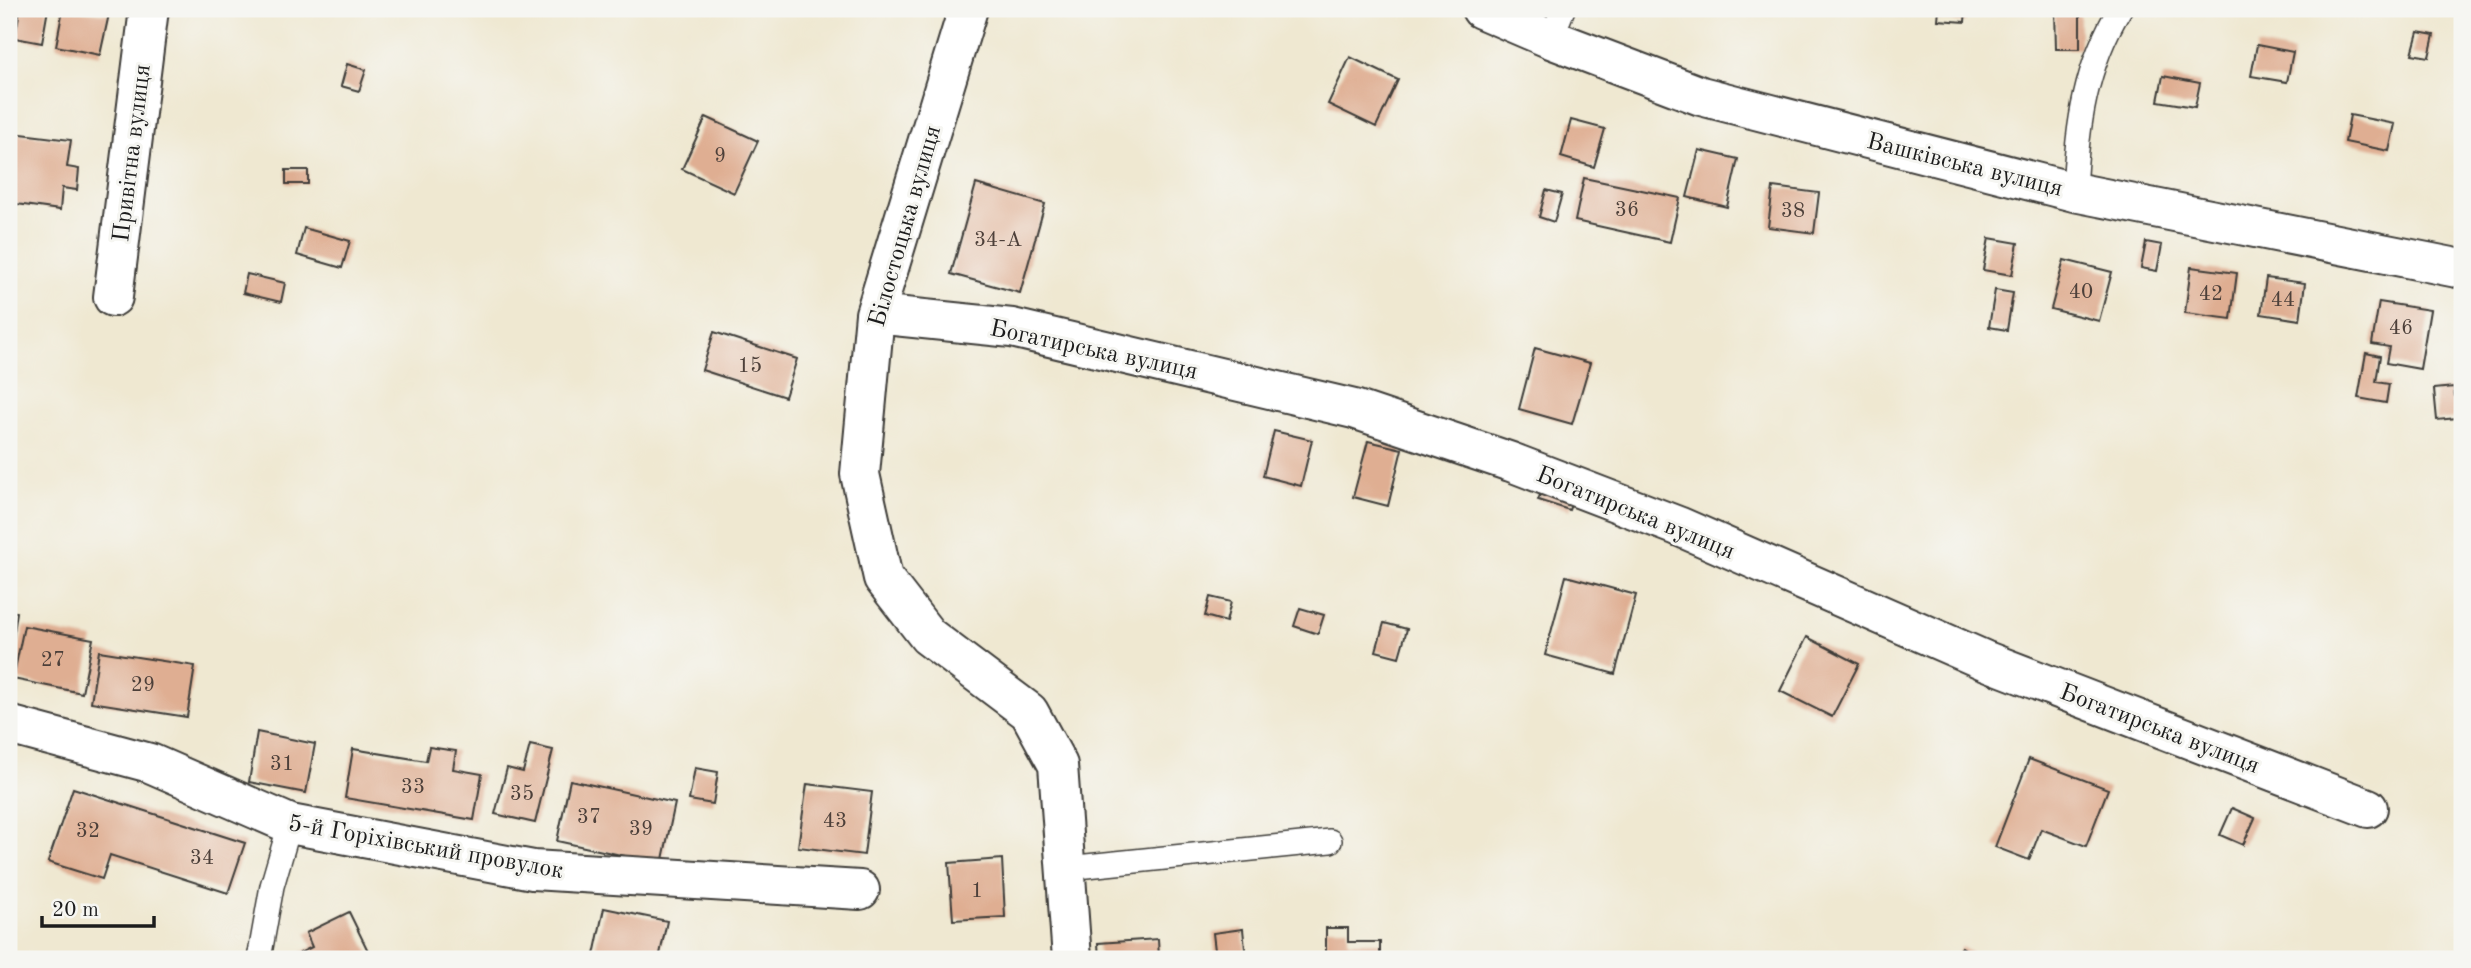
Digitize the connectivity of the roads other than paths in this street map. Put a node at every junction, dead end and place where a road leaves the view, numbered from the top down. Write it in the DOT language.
graph roads {
  1 [pos="149,9"];
  2 [pos="968,9"];
  3 [pos="1481,9"];
  4 [pos="2120,9"];
  5 [pos="1557,24"];
  6 [pos="2074,192"];
  7 [pos="2462,269"];
  8 [pos="113,296"];
  9 [pos="875,314"];
  10 [pos="9,725"];
  11 [pos="2368,808"];
  12 [pos="290,824"];
  13 [pos="1330,841"];
  14 [pos="1066,868"];
  15 [pos="860,890"];
  16 [pos="259,959"];
  17 [pos="1072,959"];
  1 -- 8 [label="street, Привітна вулиця"];
  2 -- 9 [label="street, Білостоцька вулиця"];
  3 -- 5 [label="street, Вашківська вулиця"];
  4 -- 6 [label="lane"];
  5 -- 6 [label="street, Вашківська вулиця"];
  6 -- 7 [label="street, Вашківська вулиця"];
  9 -- 11 [label="street, Богатирська вулиця"];
  9 -- 14 [label="street, Білостоцька вулиця"];
  10 -- 12 [label="street, 5-й Горіхівський провулок"];
  12 -- 15 [label="street, 5-й Горіхівський провулок"];
  12 -- 16 [label="lane"];
  13 -- 14 [label="lane"];
  14 -- 17 [label="street, Білостоцька вулиця"];
}
